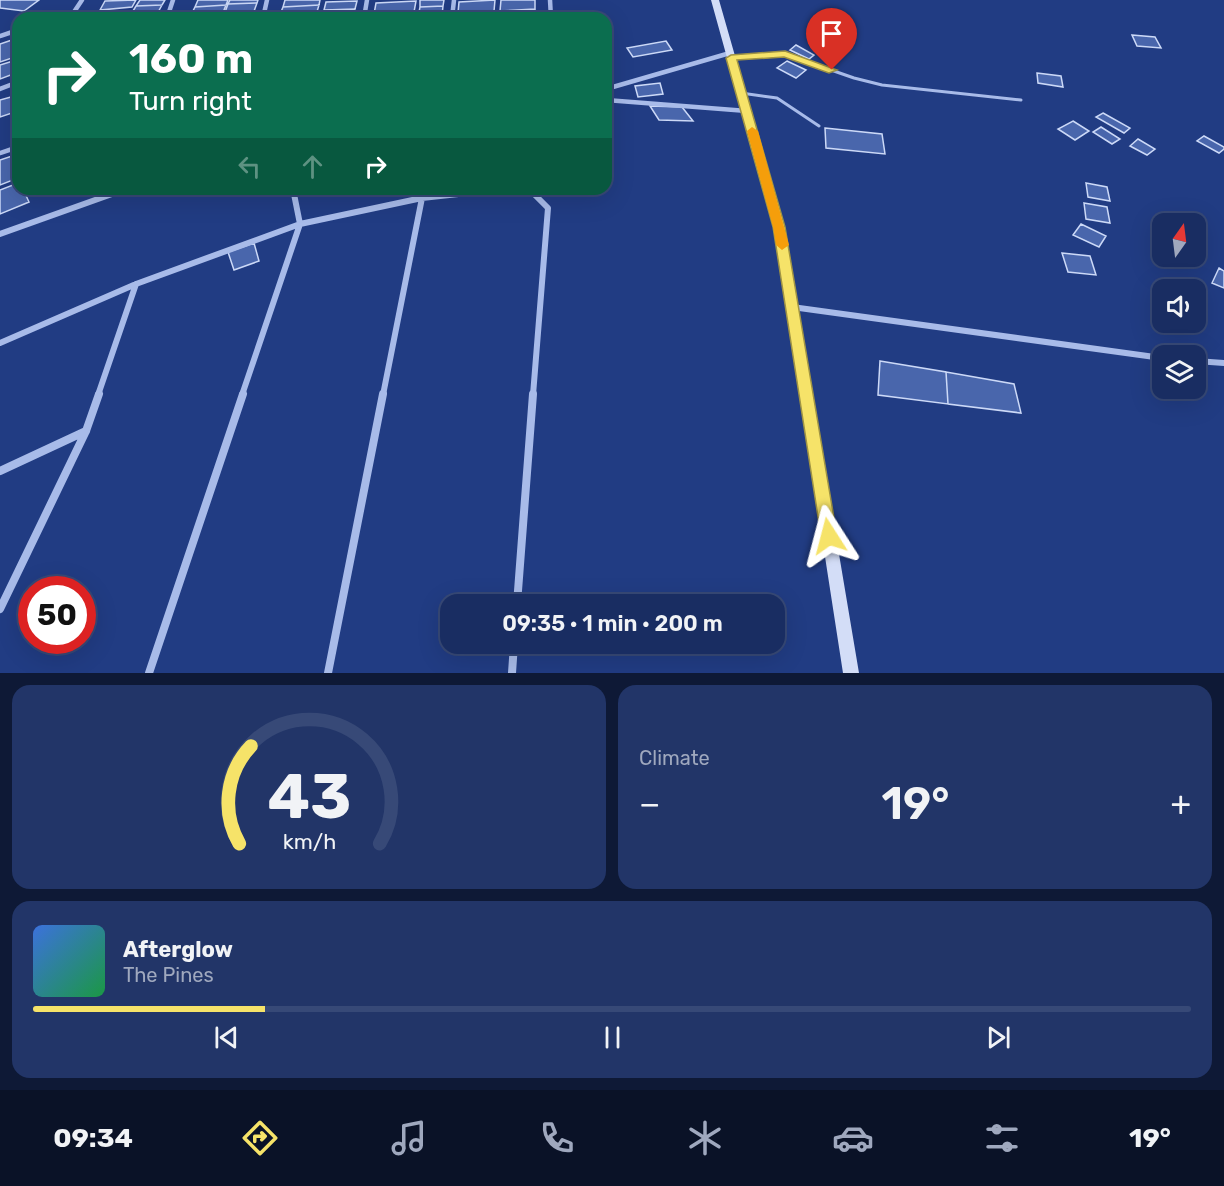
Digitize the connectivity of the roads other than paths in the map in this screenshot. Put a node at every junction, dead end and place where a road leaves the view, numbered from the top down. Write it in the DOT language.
graph roads {
  1 [pos="715,0"];
  2 [pos="731,55"];
  3 [pos="612,87"];
  4 [pos="741,93"];
  5 [pos="612,100"];
  6 [pos="1021,100"];
  7 [pos="747,111"];
  8 [pos="819,126"];
  9 [pos="109,195"];
  10 [pos="294,195"];
  11 [pos="449,195"];
  12 [pos="535,195"];
  13 [pos="422,198"];
  14 [pos="300,224"];
  15 [pos="0,234"];
  16 [pos="136,284"];
  17 [pos="792,307"];
  18 [pos="0,343"];
  19 [pos="1152,357"];
  20 [pos="1206,362"];
  21 [pos="1224,363"];
  22 [pos="86,431"];
  23 [pos="0,471"];
  24 [pos="518,594"];
  25 [pos="0,609"];
  26 [pos="513,654"];
  27 [pos="149,673"];
  28 [pos="328,673"];
  29 [pos="512,673"];
  30 [pos="851,673"];
  1 -- 2 [label="main road"];
  2 -- 3 [label="street"];
  2 -- 4 [label="main road"];
  2 -- 6 [label="lane"];
  4 -- 7 [label="main road"];
  4 -- 8 [label="lane"];
  5 -- 7 [label="street"];
  7 -- 17 [label="main road"];
  9 -- 15 [label="street"];
  10 -- 14 [label="street"];
  11 -- 13 [label="street"];
  12 -- 24 [label="street"];
  13 -- 14 [label="street"];
  13 -- 28 [label="street"];
  14 -- 16 [label="street"];
  14 -- 27 [label="street"];
  16 -- 18 [label="street"];
  16 -- 22 [label="street"];
  17 -- 19 [label="street"];
  17 -- 30 [label="main road"];
  20 -- 21 [label="street"];
  22 -- 23 [label="street"];
  22 -- 25 [label="street"];
  26 -- 29 [label="street"];
}
